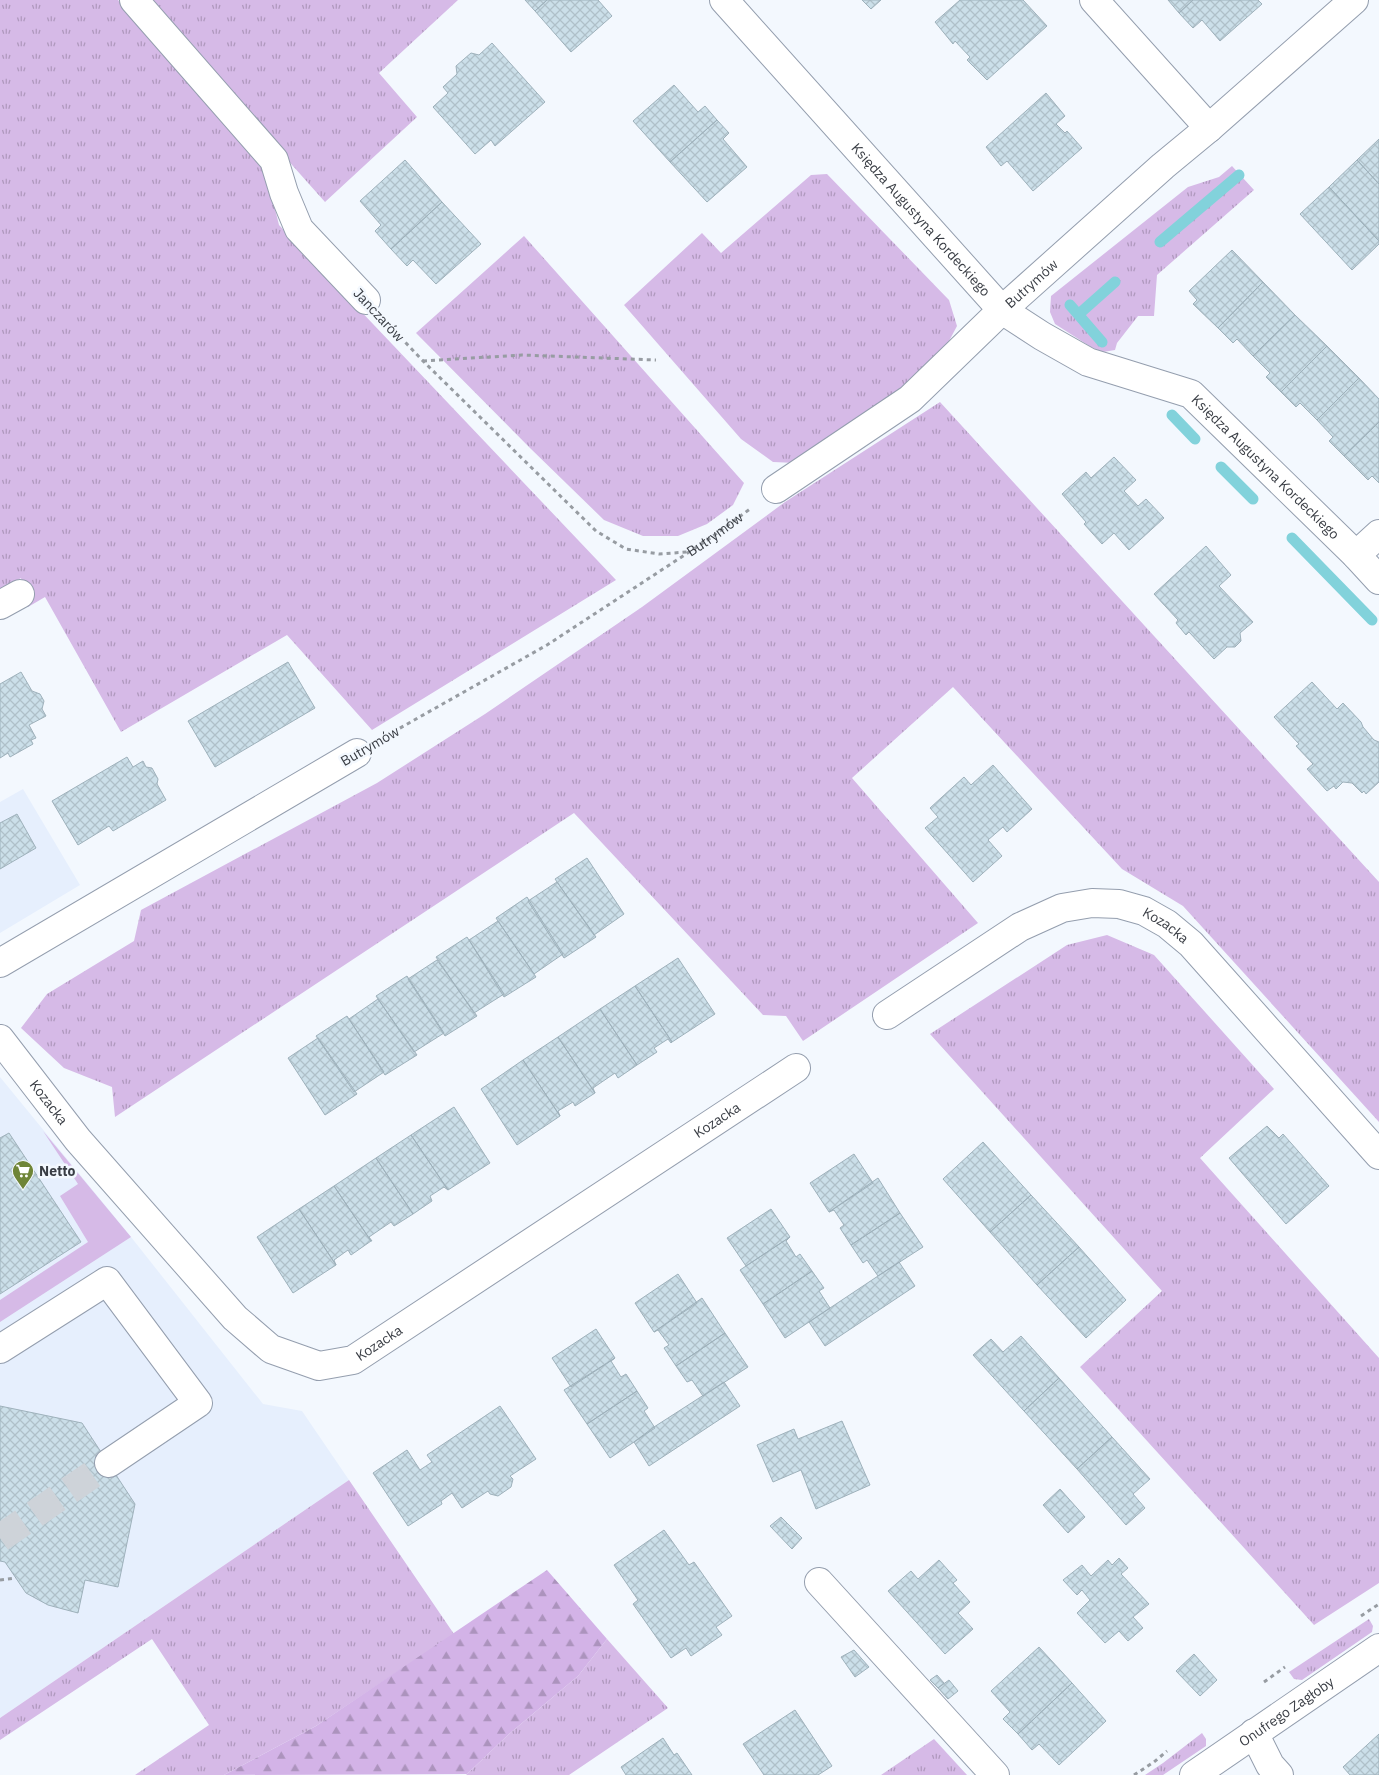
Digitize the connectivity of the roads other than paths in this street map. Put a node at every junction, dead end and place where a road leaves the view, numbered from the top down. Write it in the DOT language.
graph roads {
  1 [pos="134,0"];
  2 [pos="724,0"];
  3 [pos="1094,0"];
  4 [pos="1354,0"];
  5 [pos="1209,128"];
  6 [pos="366,300"];
  7 [pos="1002,310"];
  8 [pos="776,489"];
  9 [pos="1379,534"];
  10 [pos="1356,555"];
  11 [pos="1379,580"];
  12 [pos="358,753"];
  13 [pos="0,963"];
  14 [pos="887,1015"];
  15 [pos="0,1039"];
  16 [pos="796,1068"];
  17 [pos="1379,1155"];
  18 [pos="0,1349"];
  19 [pos="109,1463"];
  20 [pos="819,1582"];
  21 [pos="1379,1648"];
  22 [pos="1254,1733"];
  23 [pos="994,1775"];
  24 [pos="1194,1775"];
  25 [pos="1279,1775"];
  1 -- 6 [label="street, Janczarów"];
  2 -- 7 [label="street, Księdza Augustyna Kordeckiego"];
  3 -- 5 [label="street"];
  4 -- 5 [label="street, Butrymów"];
  5 -- 7 [label="street, Butrymów"];
  7 -- 8 [label="street, Butrymów"];
  7 -- 10 [label="street, Księdza Augustyna Kordeckiego"];
  9 -- 10 [label="street"];
  10 -- 11 [label="street, Księdza Augustyna Kordeckiego"];
  12 -- 13 [label="street, Butrymów"];
  14 -- 17 [label="street, Kozacka"];
  15 -- 16 [label="street, Kozacka"];
  18 -- 19 [label="street"];
  20 -- 23 [label="street"];
  21 -- 22 [label="street, Onufrego Zagłoby"];
  22 -- 24 [label="street, Onufrego Zagłoby"];
  22 -- 25 [label="street"];
}
